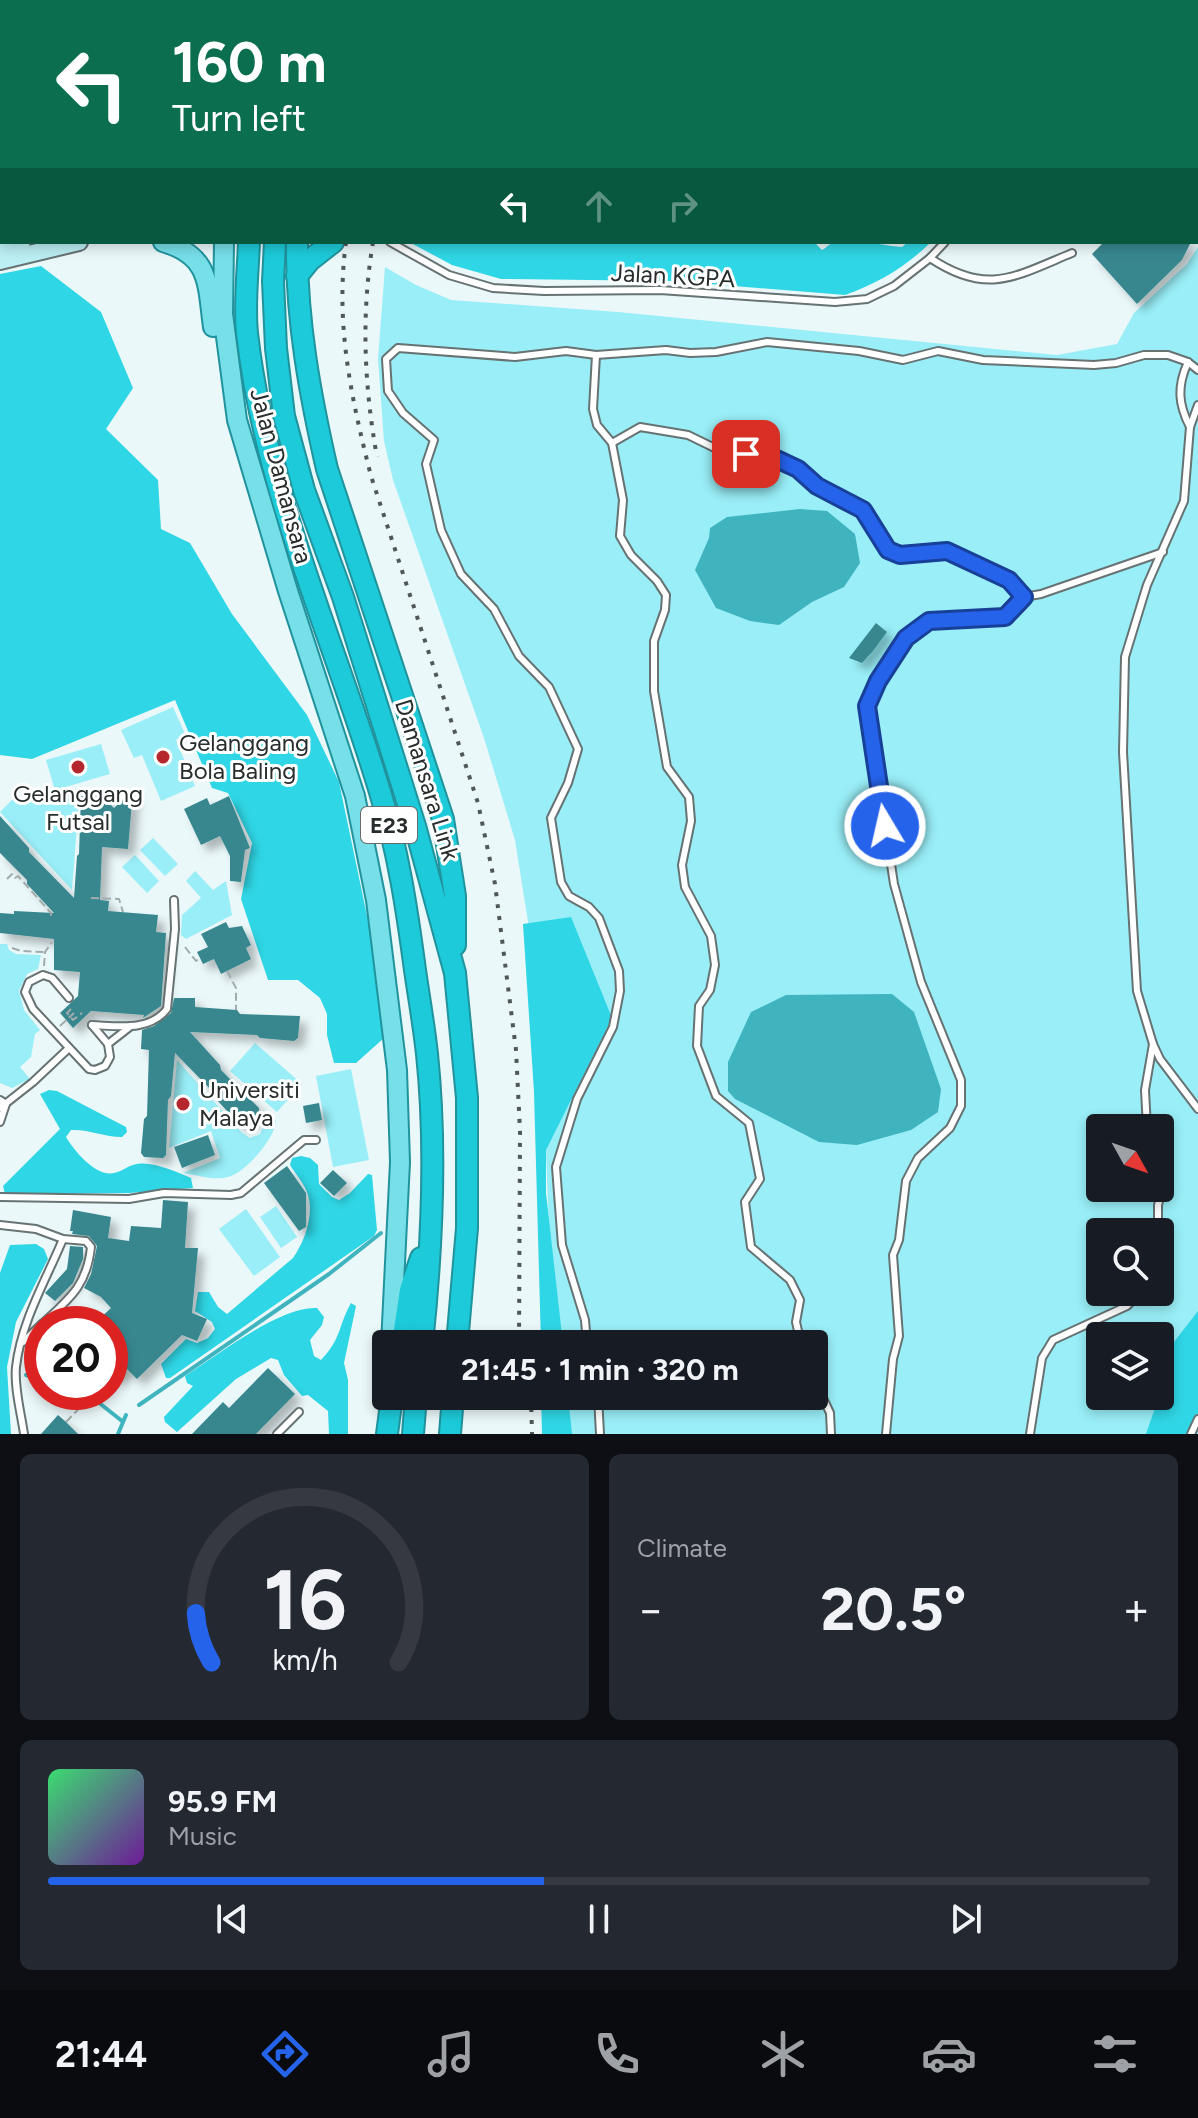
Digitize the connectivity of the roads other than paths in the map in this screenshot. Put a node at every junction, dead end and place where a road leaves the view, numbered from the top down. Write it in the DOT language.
graph roads {
  1 [pos="71,244"];
  2 [pos="170,244"];
  3 [pos="224,244"];
  4 [pos="249,244"];
  5 [pos="275,244"];
  6 [pos="297,244"];
  7 [pos="330,244"];
  8 [pos="394,244"];
  9 [pos="943,244"];
  10 [pos="1072,253"];
  11 [pos="930,258"];
  12 [pos="0,261"];
  13 [pos="297,276"];
  14 [pos="596,355"];
  15 [pos="1188,362"];
  16 [pos="1198,370"];
  17 [pos="1198,405"];
  18 [pos="1190,427"];
  19 [pos="612,443"];
  20 [pos="1163,552"];
  21 [pos="288,591"];
  22 [pos="1024,597"];
  23 [pos="174,900"];
  24 [pos="455,973"];
  25 [pos="69,998"];
  26 [pos="131,1026"];
  27 [pos="108,1044"];
  28 [pos="1153,1044"];
  29 [pos="68,1049"];
  30 [pos="2,1104"];
  31 [pos="1198,1109"];
  32 [pos="1146,1114"];
  33 [pos="0,1122"];
  34 [pos="316,1140"];
  35 [pos="0,1197"];
  36 [pos="0,1225"];
  37 [pos="431,1231"];
  38 [pos="63,1239"];
  39 [pos="61,1306"];
  40 [pos="1127,1306"];
  41 [pos="392,1330"];
  42 [pos="404,1330"];
  43 [pos="423,1330"];
  44 [pos="458,1330"];
  45 [pos="586,1330"];
  46 [pos="798,1330"];
  47 [pos="24,1341"];
  48 [pos="20,1345"];
  49 [pos="828,1409"];
  50 [pos="389,1410"];
  51 [pos="415,1410"];
  52 [pos="452,1410"];
  53 [pos="599,1410"];
  54 [pos="299,1412"];
  55 [pos="1198,1419"];
  56 [pos="24,1434"];
  57 [pos="277,1434"];
  58 [pos="387,1434"];
  59 [pos="413,1434"];
  60 [pos="450,1434"];
  61 [pos="600,1434"];
  62 [pos="831,1434"];
  63 [pos="886,1434"];
  64 [pos="1030,1434"];
  65 [pos="1191,1434"];
  1 -- 12 [label="main road"];
  2 -- 21 [label="main road"];
  3 -- 21 [label="main road, Jalan Damansara"];
  4 -- 37 [label="highway, Damansara Link / E23"];
  5 -- 24 [label="highway, Damansara Link / E23"];
  6 -- 13 [label="highway"];
  7 -- 13 [label="highway"];
  8 -- 11 [label="lane, Jalan KGPA"];
  9 -- 11 [label="lane, Jalan KGPA"];
  10 -- 11 [label="lane"];
  13 -- 24 [label="highway"];
  14 -- 15 [label="lane"];
  14 -- 19 [label="lane"];
  14 -- 45 [label="lane"];
  15 -- 16 [label="lane"];
  15 -- 18 [label="lane"];
  17 -- 18 [label="lane"];
  18 -- 20 [label="lane"];
  19 -- 22 [label="lane"];
  19 -- 46 [label="lane"];
  20 -- 22 [label="lane"];
  20 -- 28 [label="lane"];
  21 -- 41 [label="main road, Jalan Damansara"];
  22 -- 63 [label="lane"];
  23 -- 26 [label="lane"];
  24 -- 44 [label="highway, Damansara Link / E23"];
  25 -- 29 [label="lane"];
  26 -- 27 [label="lane"];
  26 -- 27 [label="lane"];
  27 -- 29 [label="lane"];
  28 -- 31 [label="lane"];
  28 -- 32 [label="lane"];
  29 -- 30 [label="lane"];
  30 -- 33 [label="lane"];
  34 -- 35 [label="lane"];
  36 -- 38 [label="lane"];
  37 -- 42 [label="highway"];
  37 -- 43 [label="highway, Damansara Link / E23"];
  38 -- 39 [label="lane"];
  38 -- 48 [label="lane"];
  40 -- 64 [label="lane"];
  47 -- 48 [label="lane"];
  48 -- 56 [label="lane"];
  49 -- 62 [label="lane"];
  50 -- 58 [label="highway"];
  51 -- 59 [label="highway"];
  52 -- 60 [label="highway"];
  53 -- 61 [label="lane"];
  54 -- 57 [label="lane"];
  55 -- 65 [label="lane"];
}
